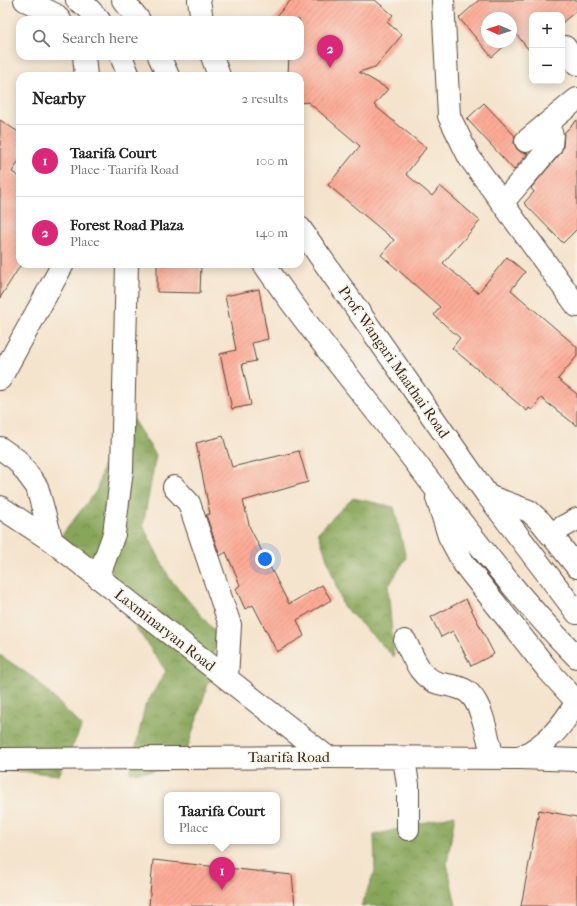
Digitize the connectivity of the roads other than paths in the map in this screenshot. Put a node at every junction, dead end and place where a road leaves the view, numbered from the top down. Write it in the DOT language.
graph roads {
  1 [pos="25,0"];
  2 [pos="76,0"];
  3 [pos="123,0"];
  4 [pos="199,0"];
  5 [pos="443,0"];
  6 [pos="56,16"];
  7 [pos="95,16"];
  8 [pos="136,16"];
  9 [pos="201,16"];
  10 [pos="84,60"];
  11 [pos="123,60"];
  12 [pos="161,60"];
  13 [pos="213,60"];
  14 [pos="86,72"];
  15 [pos="127,72"];
  16 [pos="166,72"];
  17 [pos="218,72"];
  18 [pos="577,99"];
  19 [pos="546,125"];
  20 [pos="526,141"];
  21 [pos="503,202"];
  22 [pos="304,234"];
  23 [pos="62,268"];
  24 [pos="127,268"];
  25 [pos="267,268"];
  26 [pos="577,306"];
  27 [pos="0,379"];
  28 [pos="0,448"];
  29 [pos="434,486"];
  30 [pos="174,487"];
  31 [pos="488,496"];
  32 [pos="0,507"];
  33 [pos="577,519"];
  34 [pos="550,534"];
  35 [pos="52,541"];
  36 [pos="577,567"];
  37 [pos="98,578"];
  38 [pos="575,611"];
  39 [pos="405,641"];
  40 [pos="577,657"];
  41 [pos="227,678"];
  42 [pos="577,702"];
  43 [pos="327,757"];
  44 [pos="404,758"];
  45 [pos="493,758"];
  46 [pos="520,758"];
  47 [pos="0,759"];
  48 [pos="577,760"];
  49 [pos="408,829"];
  1 -- 6 [label="main road"];
  2 -- 7 [label="main road"];
  3 -- 8 [label="main road"];
  4 -- 9 [label="main road"];
  5 -- 21 [label="main road"];
  10 -- 14 [label="main road"];
  11 -- 15 [label="main road"];
  12 -- 16 [label="main road"];
  13 -- 17 [label="main road"];
  18 -- 19 [label="main road"];
  19 -- 20 [label="main road"];
  19 -- 21 [label="main road"];
  21 -- 26 [label="main road"];
  22 -- 31 [label="main road, Prof. Wangari Maathai Road"];
  23 -- 27 [label="main road"];
  24 -- 37 [label="main road"];
  25 -- 29 [label="main road"];
  28 -- 35 [label="main road"];
  29 -- 40 [label="main road"];
  29 -- 42 [label="main road"];
  30 -- 41 [label="main road"];
  31 -- 34 [label="main road"];
  31 -- 38 [label="main road, Prof. Wangari Maathai Road"];
  32 -- 35 [label="main road, Laxminaryan Road"];
  33 -- 34 [label="main road"];
  34 -- 36 [label="main road"];
  35 -- 37 [label="main road, Laxminaryan Road"];
  37 -- 41 [label="main road, Laxminaryan Road"];
  39 -- 45 [label="main road"];
  41 -- 43 [label="main road, Laxminaryan Road"];
  42 -- 46 [label="main road"];
  43 -- 44 [label="main road, Taarifa Road"];
  43 -- 47 [label="main road, Taarifa Road"];
  44 -- 45 [label="main road, Taarifa Road"];
  44 -- 49 [label="main road"];
  45 -- 46 [label="main road, Taarifa Road"];
  46 -- 48 [label="main road, Taarifa Road"];
}
